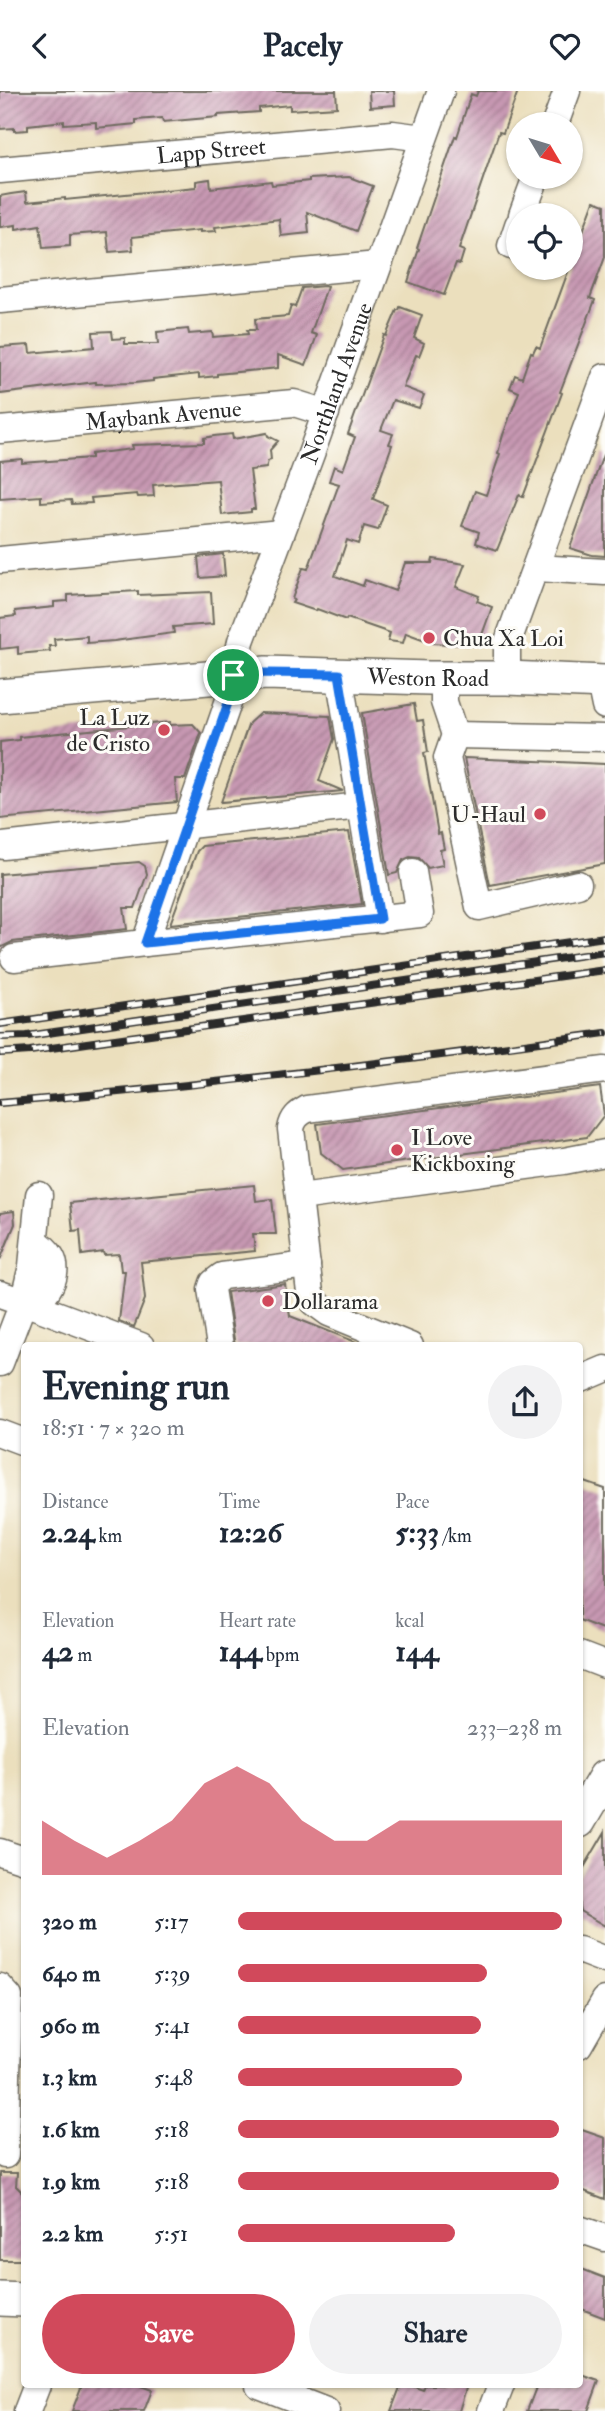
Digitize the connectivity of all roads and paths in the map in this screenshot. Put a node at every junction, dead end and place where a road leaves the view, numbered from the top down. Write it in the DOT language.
graph roads {
  1 [pos="441,91"];
  2 [pos="567,91"];
  3 [pos="559,112"];
  4 [pos="423,138"];
  5 [pos="0,170"];
  6 [pos="379,265"];
  7 [pos="0,300"];
  8 [pos="605,377"];
  9 [pos="326,413"];
  10 [pos="0,430"];
  11 [pos="281,533"];
  12 [pos="0,560"];
  13 [pos="536,568"];
  14 [pos="605,572"];
  15 [pos="339,674"];
  16 [pos="233,675"];
  17 [pos="444,678"];
  18 [pos="507,678"];
  19 [pos="603,690"];
  20 [pos="0,696"];
  21 [pos="455,735"];
  22 [pos="605,738"];
  23 [pos="360,806"];
  24 [pos="187,826"];
  25 [pos="3,846"];
  26 [pos="413,872"];
  27 [pos="578,884"];
  28 [pos="380,919"];
  29 [pos="145,943"];
  30 [pos="14,958"];
  31 [pos="605,1070"];
  32 [pos="605,1153"];
  33 [pos="39,1195"];
  34 [pos="300,1197"];
  35 [pos="307,1265"];
  36 [pos="18,1301"];
  37 [pos="130,1342"];
  38 [pos="219,1342"];
  39 [pos="400,1342"];
  40 [pos="0,1363"];
  41 [pos="605,1369"];
  42 [pos="583,1378"];
  43 [pos="0,1433"];
  44 [pos="21,1442"];
  45 [pos="583,1657"];
  46 [pos="605,1665"];
  47 [pos="605,1777"];
  48 [pos="583,1814"];
  49 [pos="0,1852"];
  50 [pos="21,1859"];
  51 [pos="583,1952"];
  52 [pos="605,1960"];
  53 [pos="0,1987"];
  54 [pos="605,2000"];
  55 [pos="583,2038"];
  56 [pos="5,2155"];
  57 [pos="583,2230"];
  58 [pos="605,2238"];
  59 [pos="0,2299"];
  60 [pos="21,2300"];
  61 [pos="36,2388"];
  62 [pos="267,2388"];
  63 [pos="500,2388"];
  64 [pos="27,2411"];
  65 [pos="326,2411"];
  66 [pos="491,2411"];
  1 -- 4 [label="street, Northland Avenue"];
  2 -- 3 [label="street"];
  4 -- 5 [label="street, Lapp Street"];
  4 -- 6 [label="street, Northland Avenue"];
  6 -- 7 [label="street"];
  6 -- 9 [label="street, Northland Avenue"];
  8 -- 13 [label="street"];
  9 -- 10 [label="street, Maybank Avenue"];
  9 -- 11 [label="street, Northland Avenue"];
  11 -- 12 [label="street"];
  11 -- 16 [label="street, Northland Avenue"];
  13 -- 14 [label="street"];
  13 -- 18 [label="street"];
  15 -- 16 [label="main road, Weston Road"];
  15 -- 17 [label="main road, Weston Road"];
  15 -- 23 [label="street"];
  16 -- 20 [label="main road, Weston Road"];
  16 -- 24 [label="street, Northland Avenue"];
  17 -- 18 [label="main road, Weston Road"];
  17 -- 21 [label="street"];
  18 -- 19 [label="main road, Weston Road"];
  21 -- 22 [label="street"];
  21 -- 27 [label="street"];
  23 -- 24 [label="street"];
  23 -- 28 [label="street"];
  24 -- 25 [label="street"];
  24 -- 29 [label="street, Northland Avenue"];
  26 -- 28 [label="street"];
  28 -- 29 [label="street"];
  29 -- 30 [label="street"];
  31 -- 34 [label="street"];
  32 -- 34 [label="street"];
  33 -- 36 [label="street"];
  34 -- 35 [label="street"];
  35 -- 38 [label="street"];
  35 -- 39 [label="street"];
  36 -- 37 [label="street"];
  36 -- 40 [label="street"];
  41 -- 42 [label="street"];
  43 -- 44 [label="street"];
  45 -- 46 [label="street"];
  47 -- 48 [label="main road"];
  49 -- 50 [label="street"];
  51 -- 52 [label="street"];
  53 -- 56 [label="street"];
  54 -- 55 [label="street"];
  57 -- 58 [label="street"];
  59 -- 60 [label="main road"];
  61 -- 64 [label="street"];
  62 -- 65 [label="street"];
  63 -- 66 [label="street"];
}
